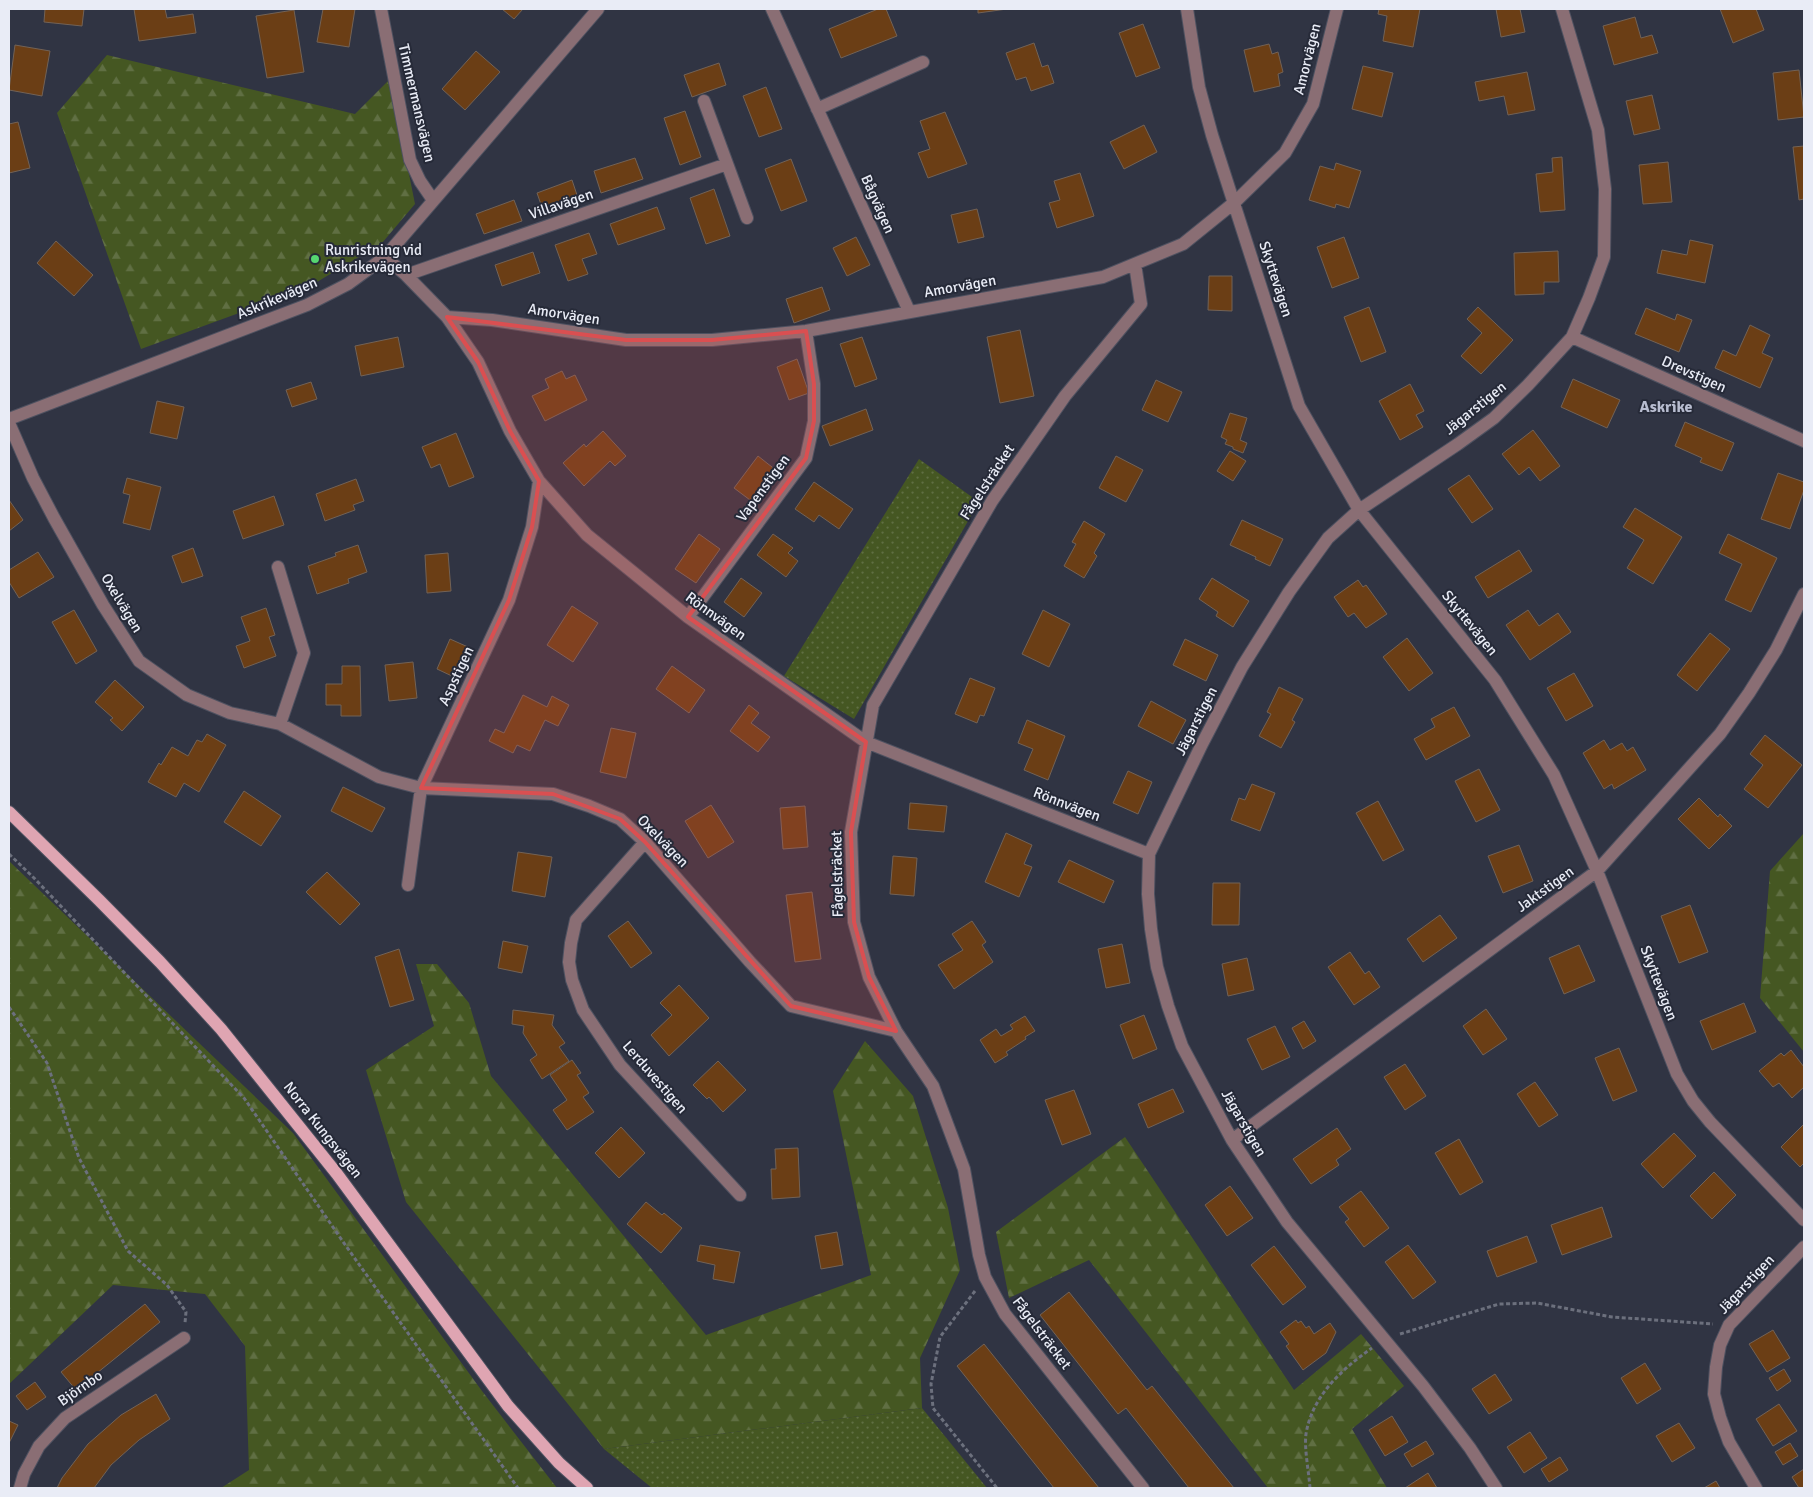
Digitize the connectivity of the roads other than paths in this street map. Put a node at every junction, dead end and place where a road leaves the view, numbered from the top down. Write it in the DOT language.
graph roads {
  1 [pos="381,9"];
  2 [pos="598,9"];
  3 [pos="772,9"];
  4 [pos="1187,9"];
  5 [pos="1336,9"];
  6 [pos="1562,9"];
  7 [pos="923,62"];
  8 [pos="704,101"];
  9 [pos="817,109"];
  10 [pos="727,164"];
  11 [pos="432,200"];
  12 [pos="1235,202"];
  13 [pos="747,218"];
  14 [pos="385,257"];
  15 [pos="1135,264"];
  16 [pos="406,275"];
  17 [pos="909,312"];
  18 [pos="446,317"];
  19 [pos="806,331"];
  20 [pos="1572,337"];
  21 [pos="9,419"];
  22 [pos="9,423"];
  23 [pos="1804,441"];
  24 [pos="539,481"];
  25 [pos="1359,510"];
  26 [pos="278,567"];
  27 [pos="1804,594"];
  28 [pos="688,617"];
  29 [pos="280,724"];
  30 [pos="866,742"];
  31 [pos="421,788"];
  32 [pos="9,812"];
  33 [pos="645,842"];
  34 [pos="1149,854"];
  35 [pos="1597,871"];
  36 [pos="408,885"];
  37 [pos="896,1031"];
  38 [pos="1232,1140"];
  39 [pos="740,1195"];
  40 [pos="1804,1220"];
  41 [pos="1804,1247"];
  42 [pos="184,1338"];
  43 [pos="20,1488"];
  44 [pos="587,1488"];
  45 [pos="1143,1488"];
  46 [pos="1496,1488"];
  47 [pos="1756,1488"];
  1 -- 11 [label="street, Timmermansvägen"];
  2 -- 11 [label="street, Askrikevägen"];
  3 -- 9 [label="street, Bågvägen"];
  4 -- 12 [label="street, Skyttevägen"];
  5 -- 12 [label="street, Amorvägen"];
  6 -- 20 [label="street, Jägarstigen"];
  7 -- 9 [label="street"];
  8 -- 10 [label="street"];
  9 -- 17 [label="street, Bågvägen"];
  10 -- 13 [label="street"];
  10 -- 16 [label="street, Villavägen"];
  11 -- 14 [label="street, Askrikevägen"];
  12 -- 15 [label="street, Amorvägen"];
  12 -- 25 [label="street, Skyttevägen"];
  14 -- 16 [label="street, Rönnvägen"];
  14 -- 21 [label="street, Askrikevägen"];
  15 -- 17 [label="street, Amorvägen"];
  15 -- 30 [label="street, Fågelsträcket"];
  16 -- 18 [label="street, Rönnvägen"];
  17 -- 19 [label="street, Amorvägen"];
  18 -- 19 [label="street, Amorvägen"];
  18 -- 24 [label="street, Rönnvägen"];
  19 -- 28 [label="street, Vapenstigen"];
  20 -- 23 [label="street, Drevstigen"];
  20 -- 25 [label="street, Jägarstigen"];
  22 -- 29 [label="street, Oxelvägen"];
  24 -- 28 [label="street, Rönnvägen"];
  24 -- 31 [label="street, Aspstigen"];
  25 -- 34 [label="street, Jägarstigen"];
  25 -- 35 [label="street, Skyttevägen"];
  26 -- 29 [label="street"];
  27 -- 35 [label="street, Jaktstigen"];
  28 -- 30 [label="street, Rönnvägen"];
  29 -- 31 [label="street, Oxelvägen"];
  30 -- 34 [label="street, Rönnvägen"];
  30 -- 37 [label="street, Fågelsträcket"];
  31 -- 33 [label="street, Oxelvägen"];
  31 -- 36 [label="street, Aspstigen"];
  32 -- 44 [label="main road, Norra Kungsvägen"];
  33 -- 37 [label="street, Oxelvägen"];
  33 -- 39 [label="street, Lerduvestigen"];
  34 -- 38 [label="street, Jägarstigen"];
  35 -- 38 [label="street, Jaktstigen"];
  35 -- 40 [label="street, Skyttevägen"];
  37 -- 45 [label="street, Fågelsträcket"];
  38 -- 46 [label="street, Jägarstigen"];
  41 -- 47 [label="street, Jägarstigen"];
  42 -- 43 [label="street, Björnbo"];
}
